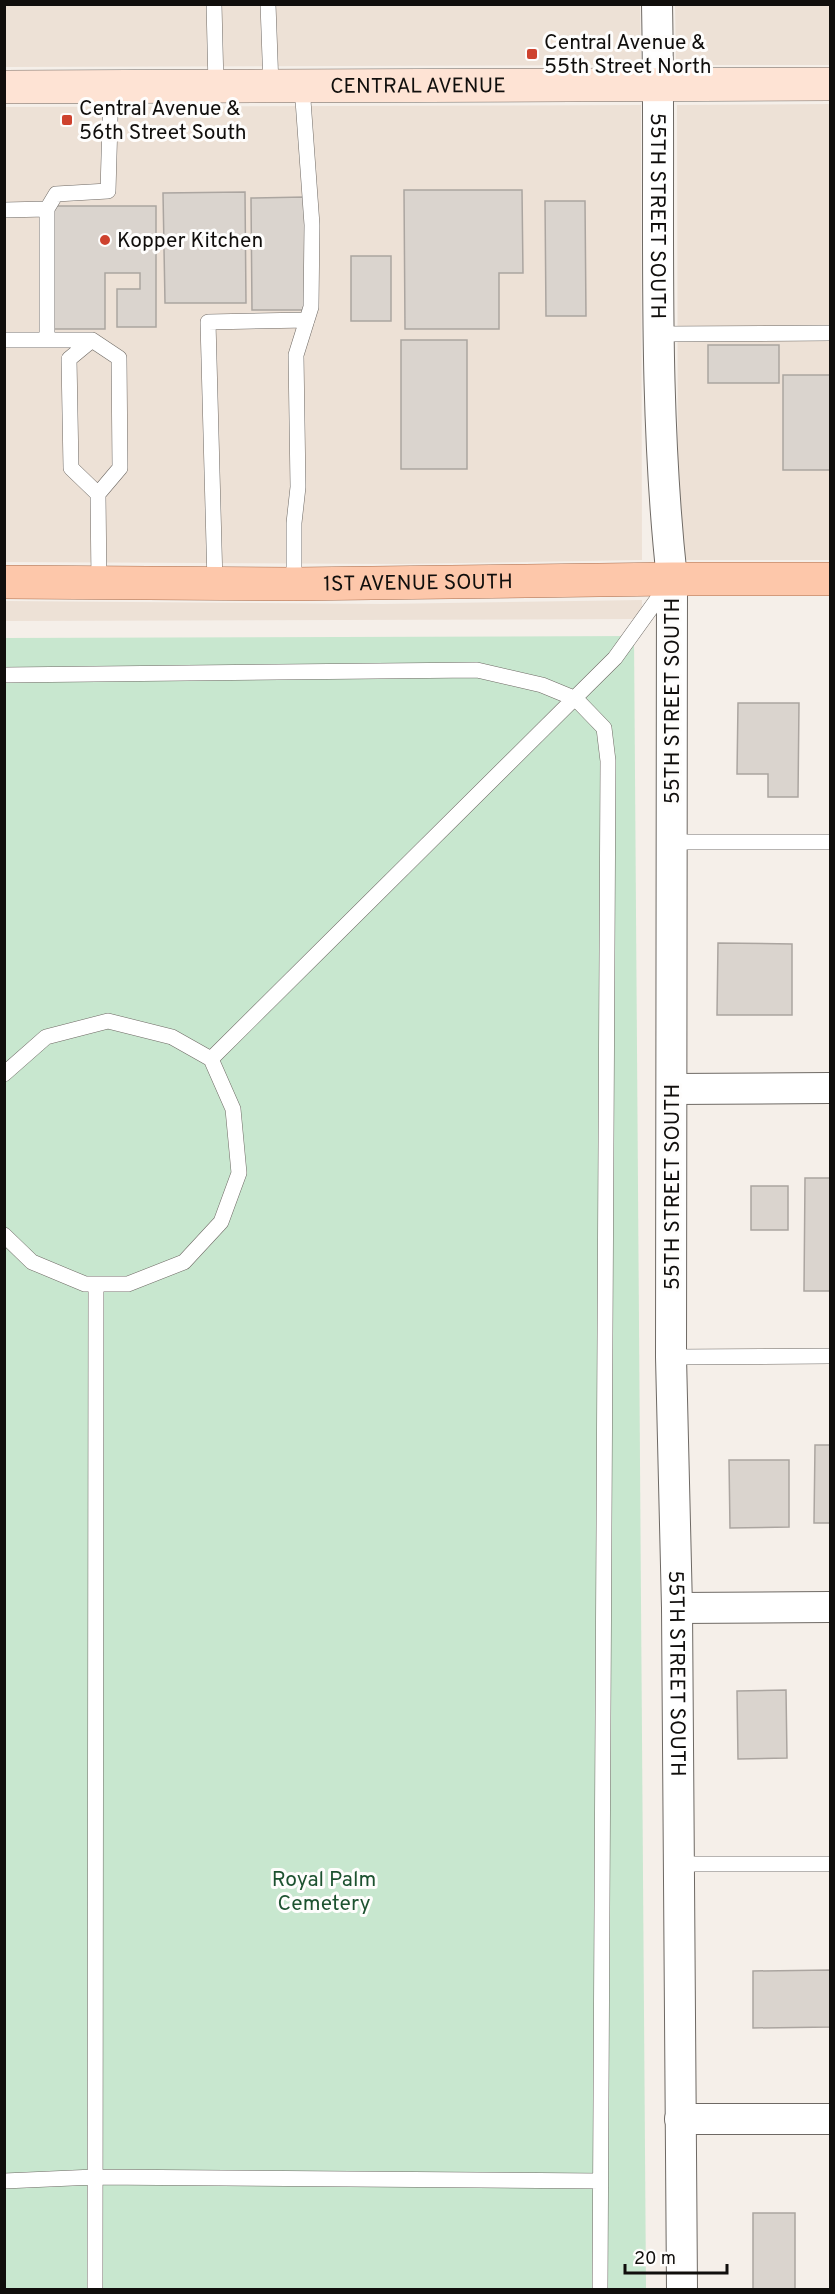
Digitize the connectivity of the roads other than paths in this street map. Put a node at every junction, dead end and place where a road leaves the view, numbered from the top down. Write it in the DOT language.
graph roads {
  1 [pos="214,4"];
  2 [pos="268,4"];
  3 [pos="657,4"];
  4 [pos="831,84"];
  5 [pos="659,85"];
  6 [pos="111,86"];
  7 [pos="216,86"];
  8 [pos="286,86"];
  9 [pos="4,87"];
  10 [pos="47,209"];
  11 [pos="4,210"];
  12 [pos="309,313"];
  13 [pos="831,333"];
  14 [pos="659,334"];
  15 [pos="4,340"];
  16 [pos="47,340"];
  17 [pos="92,340"];
  18 [pos="98,494"];
  19 [pos="672,579"];
  20 [pos="831,579"];
  21 [pos="4,582"];
  22 [pos="99,582"];
  23 [pos="215,583"];
  24 [pos="294,584"];
  25 [pos="4,675"];
  26 [pos="576,699"];
  27 [pos="672,842"];
  28 [pos="831,842"];
  29 [pos="211,1059"];
  30 [pos="4,1074"];
  31 [pos="831,1088"];
  32 [pos="672,1089"];
  33 [pos="6,1239"];
  34 [pos="96,1284"];
  35 [pos="831,1356"];
  36 [pos="671,1357"];
  37 [pos="831,1607"];
  38 [pos="676,1608"];
  39 [pos="678,1864"];
  40 [pos="831,1864"];
  41 [pos="831,2119"];
  42 [pos="680,2120"];
  43 [pos="95,2177"];
  44 [pos="4,2181"];
  45 [pos="600,2181"];
  46 [pos="95,2289"];
  47 [pos="600,2289"];
  48 [pos="682,2289"];
  1 -- 7 [label="lane"];
  2 -- 8 [label="lane"];
  3 -- 5 [label="street, 55TH STREET SOUTH"];
  4 -- 5 [label="main road, CENTRAL AVENUE"];
  5 -- 8 [label="main road, CENTRAL AVENUE"];
  5 -- 14 [label="street, 55TH STREET SOUTH"];
  6 -- 7 [label="main road, CENTRAL AVENUE"];
  6 -- 9 [label="main road, CENTRAL AVENUE"];
  6 -- 10 [label="lane"];
  7 -- 8 [label="main road, CENTRAL AVENUE"];
  8 -- 12 [label="lane"];
  10 -- 11 [label="lane"];
  10 -- 16 [label="lane"];
  12 -- 23 [label="lane"];
  12 -- 24 [label="lane"];
  13 -- 14 [label="lane"];
  14 -- 19 [label="street, 55TH STREET SOUTH"];
  15 -- 16 [label="lane"];
  16 -- 17 [label="lane"];
  17 -- 18 [label="lane"];
  17 -- 18 [label="lane"];
  18 -- 22 [label="lane"];
  19 -- 20 [label="main road, 1ST AVENUE SOUTH"];
  19 -- 24 [label="main road, 1ST AVENUE SOUTH"];
  19 -- 26 [label="lane"];
  19 -- 27 [label="street, 55TH STREET SOUTH"];
  21 -- 22 [label="main road, 1ST AVENUE SOUTH"];
  22 -- 23 [label="main road, 1ST AVENUE SOUTH"];
  23 -- 24 [label="main road, 1ST AVENUE SOUTH"];
  25 -- 26 [label="lane"];
  26 -- 29 [label="lane"];
  26 -- 45 [label="lane"];
  27 -- 28 [label="lane"];
  27 -- 32 [label="street, 55TH STREET SOUTH"];
  29 -- 30 [label="lane"];
  29 -- 34 [label="lane"];
  31 -- 32 [label="street"];
  32 -- 36 [label="street, 55TH STREET SOUTH"];
  33 -- 34 [label="lane"];
  34 -- 43 [label="lane"];
  35 -- 36 [label="lane"];
  36 -- 38 [label="street, 55TH STREET SOUTH"];
  37 -- 38 [label="street"];
  38 -- 39 [label="street, 55TH STREET SOUTH"];
  39 -- 40 [label="lane"];
  39 -- 42 [label="street, 55TH STREET SOUTH"];
  41 -- 42 [label="street"];
  42 -- 48 [label="street, 55TH STREET SOUTH"];
  43 -- 44 [label="lane"];
  43 -- 45 [label="lane"];
  43 -- 46 [label="lane"];
  45 -- 47 [label="lane"];
}
